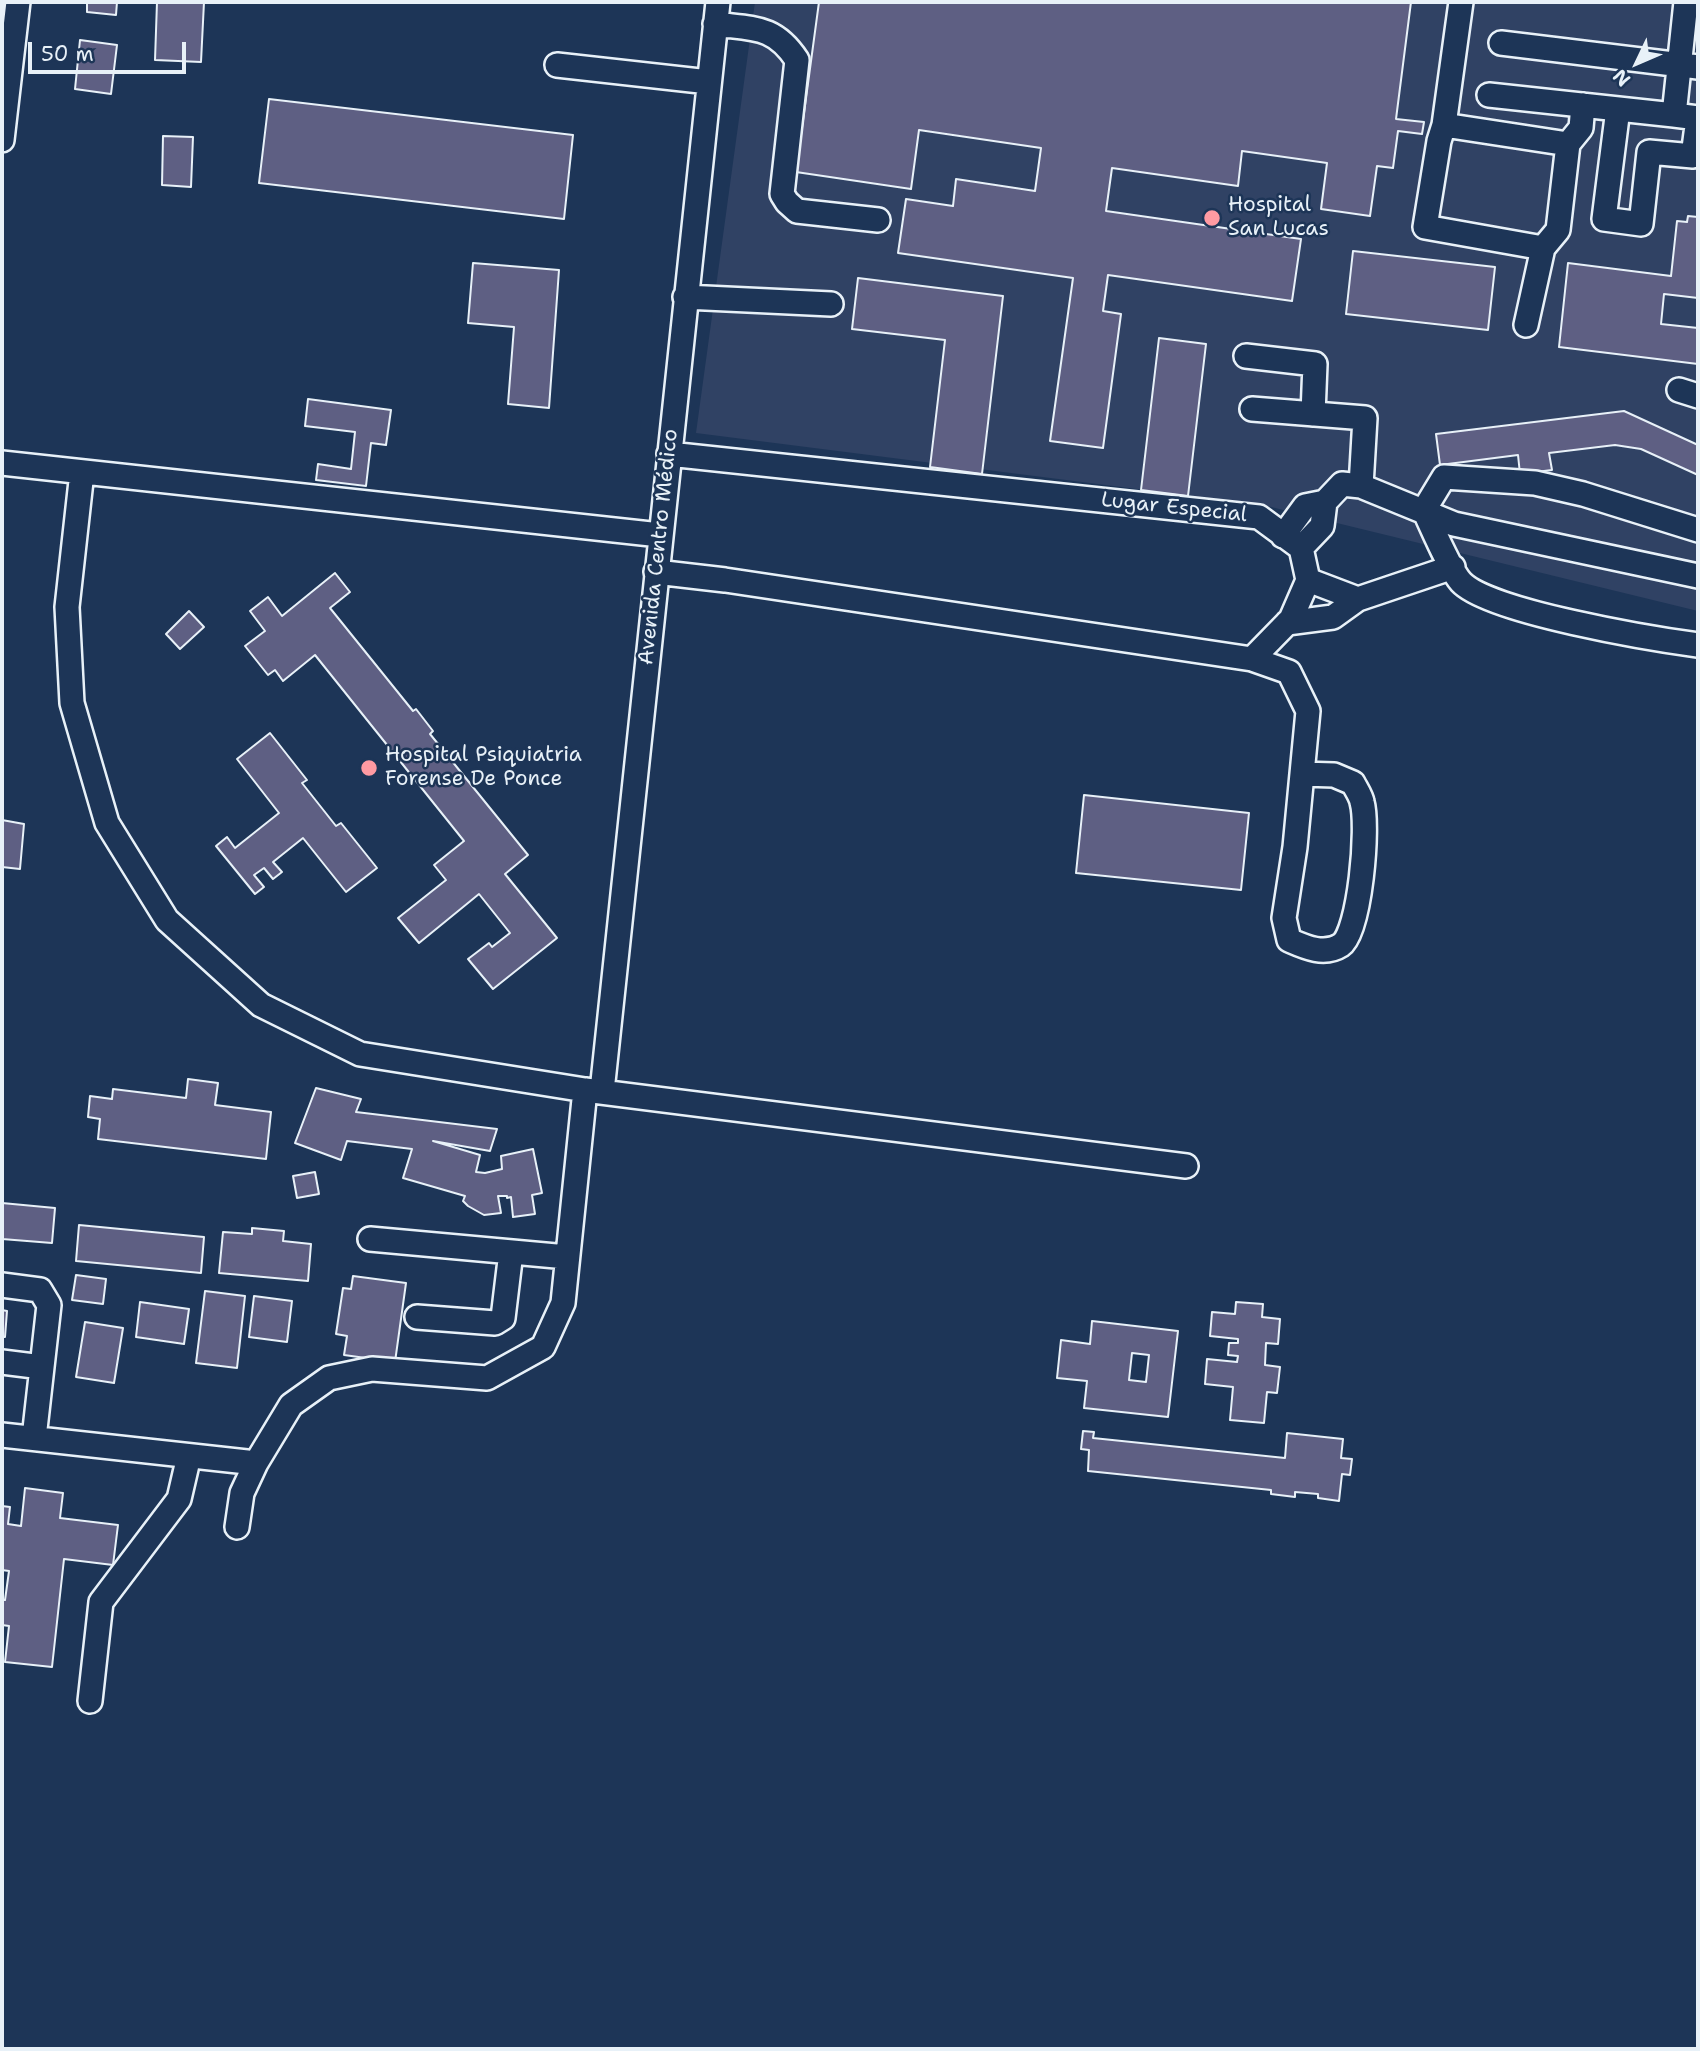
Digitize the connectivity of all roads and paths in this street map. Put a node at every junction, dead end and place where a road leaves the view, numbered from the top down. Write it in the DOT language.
graph roads {
  1 [pos="18,2"];
  2 [pos="1461,2"];
  3 [pos="1686,2"];
  4 [pos="716,13"];
  5 [pos="1501,43"];
  6 [pos="557,65"];
  7 [pos="1689,66"];
  8 [pos="709,82"];
  9 [pos="1489,94"];
  10 [pos="1583,105"];
  11 [pos="1618,108"];
  12 [pos="1674,115"];
  13 [pos="1444,125"];
  14 [pos="2,140"];
  15 [pos="1568,144"];
  16 [pos="878,220"];
  17 [pos="1543,248"];
  18 [pos="685,297"];
  19 [pos="831,303"];
  20 [pos="1525,326"];
  21 [pos="1246,356"];
  22 [pos="1252,409"];
  23 [pos="1313,414"];
  24 [pos="668,454"];
  25 [pos="2,463"];
  26 [pos="82,472"];
  27 [pos="1362,486"];
  28 [pos="1424,510"];
  29 [pos="1698,530"];
  30 [pos="660,535"];
  31 [pos="1292,542"];
  32 [pos="1453,567"];
  33 [pos="656,572"];
  34 [pos="1698,576"];
  35 [pos="1308,580"];
  36 [pos="1358,599"];
  37 [pos="1287,623"];
  38 [pos="1698,645"];
  39 [pos="1252,659"];
  40 [pos="1302,774"];
  41 [pos="593,1091"];
  42 [pos="1186,1166"];
  43 [pos="370,1239"];
  44 [pos="511,1252"];
  45 [pos="567,1257"];
  46 [pos="2,1284"];
  47 [pos="417,1317"];
  48 [pos="2,1363"];
  49 [pos="42,1367"];
  50 [pos="2,1435"];
  51 [pos="34,1438"];
  52 [pos="189,1456"];
  53 [pos="256,1463"];
  54 [pos="237,1527"];
  55 [pos="90,1700"];
  1 -- 14 [label="street"];
  2 -- 13 [label="street"];
  3 -- 7 [label="street"];
  4 -- 8 [label="street, Avenida Centro Médico"];
  4 -- 16 [label="street"];
  5 -- 7 [label="street"];
  6 -- 8 [label="street"];
  7 -- 12 [label="street"];
  8 -- 18 [label="street, Avenida Centro Médico"];
  9 -- 10 [label="street"];
  10 -- 11 [label="street"];
  10 -- 15 [label="street"];
  11 -- 12 [label="street"];
  11 -- 12 [label="street"];
  13 -- 15 [label="street"];
  13 -- 17 [label="street"];
  15 -- 17 [label="street"];
  17 -- 20 [label="street"];
  18 -- 19 [label="street"];
  18 -- 24 [label="street, Avenida Centro Médico"];
  21 -- 23 [label="street"];
  22 -- 23 [label="street"];
  23 -- 27 [label="street"];
  24 -- 30 [label="street, Avenida Centro Médico"];
  24 -- 31 [label="street, Lugar Especial"];
  25 -- 26 [label="street"];
  26 -- 30 [label="street"];
  26 -- 41 [label="street"];
  27 -- 28 [label="street"];
  27 -- 31 [label="street"];
  28 -- 29 [label="street"];
  28 -- 32 [label="street"];
  28 -- 34 [label="street"];
  30 -- 33 [label="street, Avenida Centro Médico"];
  31 -- 35 [label="street"];
  32 -- 36 [label="street"];
  32 -- 38 [label="street"];
  33 -- 39 [label="street"];
  33 -- 41 [label="street, Avenida Centro Médico"];
  35 -- 36 [label="street"];
  35 -- 37 [label="street"];
  36 -- 37 [label="street"];
  37 -- 39 [label="street"];
  39 -- 40 [label="street"];
  40 -- 40 [label="street"];
  41 -- 42 [label="street"];
  41 -- 45 [label="street, Avenida Centro Médico"];
  43 -- 44 [label="street"];
  44 -- 45 [label="street"];
  44 -- 47 [label="street"];
  45 -- 53 [label="street, Avenida Centro Médico"];
  46 -- 49 [label="street"];
  48 -- 49 [label="street"];
  49 -- 51 [label="street"];
  50 -- 51 [label="street"];
  51 -- 52 [label="street"];
  52 -- 53 [label="street"];
  52 -- 55 [label="street"];
  53 -- 54 [label="street, Avenida Centro Médico"];
}
